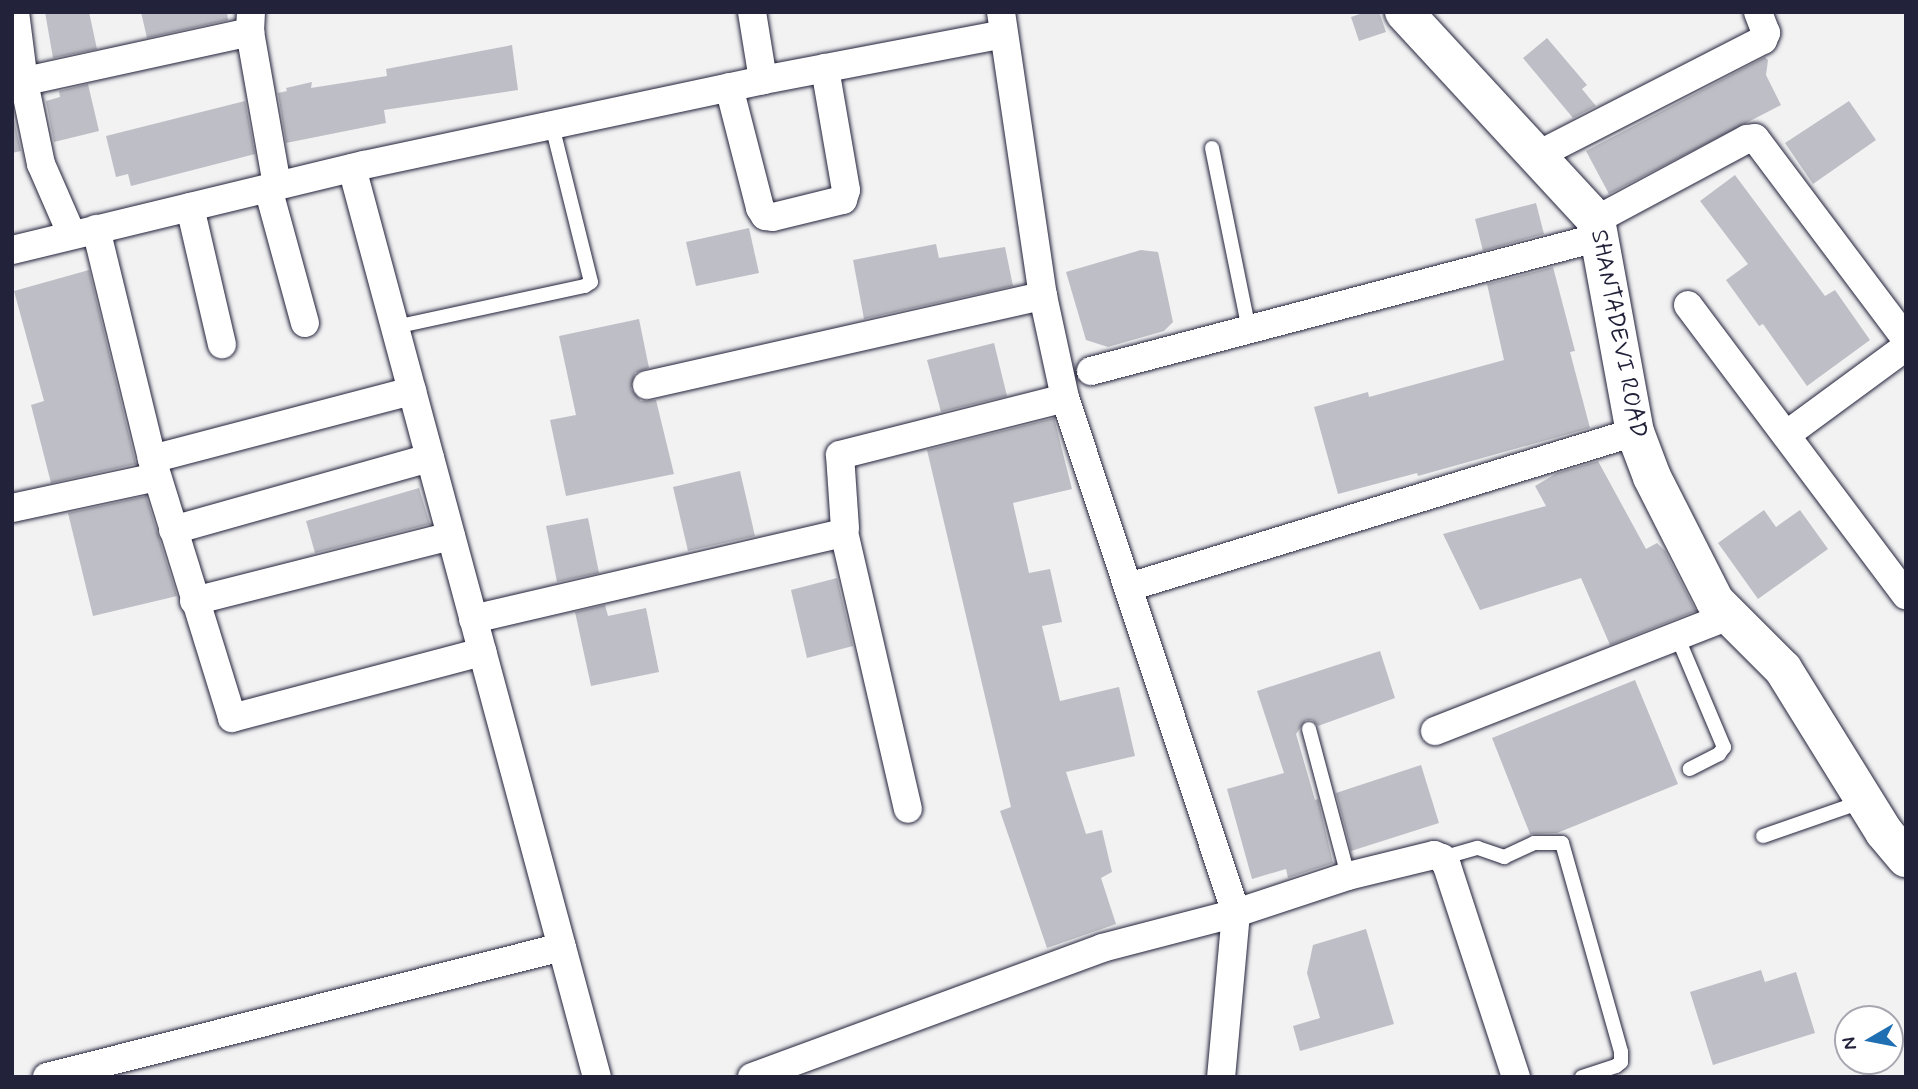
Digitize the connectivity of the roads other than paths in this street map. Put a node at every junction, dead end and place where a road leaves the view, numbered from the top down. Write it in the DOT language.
graph roads {
  1 [pos="15,12"];
  2 [pos="752,12"];
  3 [pos="1404,12"];
  4 [pos="1758,12"];
  5 [pos="251,22"];
  6 [pos="1003,23"];
  7 [pos="825,68"];
  8 [pos="763,80"];
  9 [pos="18,83"];
  10 [pos="729,87"];
  11 [pos="552,125"];
  12 [pos="1212,148"];
  13 [pos="1538,155"];
  14 [pos="352,168"];
  15 [pos="272,187"];
  16 [pos="190,207"];
  17 [pos="1598,228"];
  18 [pos="84,232"];
  19 [pos="12,250"];
  20 [pos="1043,296"];
  21 [pos="1688,305"];
  22 [pos="305,323"];
  23 [pos="395,327"];
  24 [pos="1249,330"];
  25 [pos="1906,339"];
  26 [pos="222,344"];
  27 [pos="1906,347"];
  28 [pos="1091,371"];
  29 [pos="647,385"];
  30 [pos="412,391"];
  31 [pos="1065,398"];
  32 [pos="1635,432"];
  33 [pos="1786,435"];
  34 [pos="430,458"];
  35 [pos="154,468"];
  36 [pos="12,508"];
  37 [pos="173,530"];
  38 [pos="844,532"];
  39 [pos="451,536"];
  40 [pos="1129,587"];
  41 [pos="1906,596"];
  42 [pos="194,601"];
  43 [pos="1731,615"];
  44 [pos="473,619"];
  45 [pos="1677,636"];
  46 [pos="482,652"];
  47 [pos="1309,729"];
  48 [pos="1435,731"];
  49 [pos="1690,769"];
  50 [pos="1865,801"];
  51 [pos="908,809"];
  52 [pos="1763,836"];
  53 [pos="1442,858"];
  54 [pos="1906,858"];
  55 [pos="1348,876"];
  56 [pos="1236,913"];
  57 [pos="562,947"];
  58 [pos="47,1077"];
  59 [pos="597,1077"];
  60 [pos="752,1077"];
  61 [pos="1221,1077"];
  62 [pos="1516,1077"];
  63 [pos="1583,1077"];
  1 -- 9 [label="street"];
  2 -- 8 [label="street"];
  3 -- 13 [label="street, SHANTADEVI ROAD"];
  4 -- 13 [label="street"];
  5 -- 9 [label="street"];
  5 -- 15 [label="street"];
  6 -- 7 [label="street"];
  6 -- 20 [label="street"];
  7 -- 8 [label="street"];
  7 -- 10 [label="street"];
  8 -- 10 [label="street"];
  9 -- 18 [label="street"];
  10 -- 11 [label="street"];
  11 -- 14 [label="street"];
  11 -- 23 [label="lane"];
  12 -- 24 [label="lane"];
  13 -- 17 [label="street, SHANTADEVI ROAD"];
  14 -- 15 [label="street"];
  14 -- 23 [label="street"];
  15 -- 16 [label="street"];
  15 -- 22 [label="street"];
  16 -- 18 [label="street"];
  16 -- 26 [label="street"];
  17 -- 24 [label="street"];
  17 -- 25 [label="street"];
  17 -- 32 [label="street, SHANTADEVI ROAD"];
  18 -- 19 [label="street"];
  18 -- 35 [label="street"];
  20 -- 29 [label="street"];
  20 -- 31 [label="street"];
  21 -- 33 [label="street"];
  23 -- 30 [label="street"];
  24 -- 28 [label="street"];
  27 -- 33 [label="street"];
  30 -- 34 [label="street"];
  30 -- 35 [label="street"];
  31 -- 38 [label="street"];
  31 -- 40 [label="street"];
  32 -- 40 [label="street"];
  32 -- 43 [label="street, SHANTADEVI ROAD"];
  33 -- 41 [label="street"];
  34 -- 37 [label="street"];
  34 -- 39 [label="street"];
  35 -- 36 [label="street"];
  35 -- 37 [label="street"];
  37 -- 42 [label="street"];
  38 -- 44 [label="street"];
  38 -- 51 [label="street"];
  39 -- 42 [label="street"];
  39 -- 44 [label="street"];
  40 -- 56 [label="street"];
  42 -- 46 [label="street"];
  43 -- 45 [label="street"];
  43 -- 50 [label="street, SHANTADEVI ROAD"];
  44 -- 46 [label="street"];
  45 -- 48 [label="street"];
  45 -- 49 [label="lane"];
  46 -- 57 [label="street"];
  47 -- 55 [label="lane"];
  50 -- 52 [label="lane"];
  50 -- 54 [label="street, SHANTADEVI ROAD"];
  53 -- 55 [label="street"];
  53 -- 62 [label="street"];
  53 -- 63 [label="lane"];
  55 -- 56 [label="street"];
  56 -- 60 [label="street"];
  56 -- 61 [label="street"];
  57 -- 58 [label="street"];
  57 -- 59 [label="street"];
}
